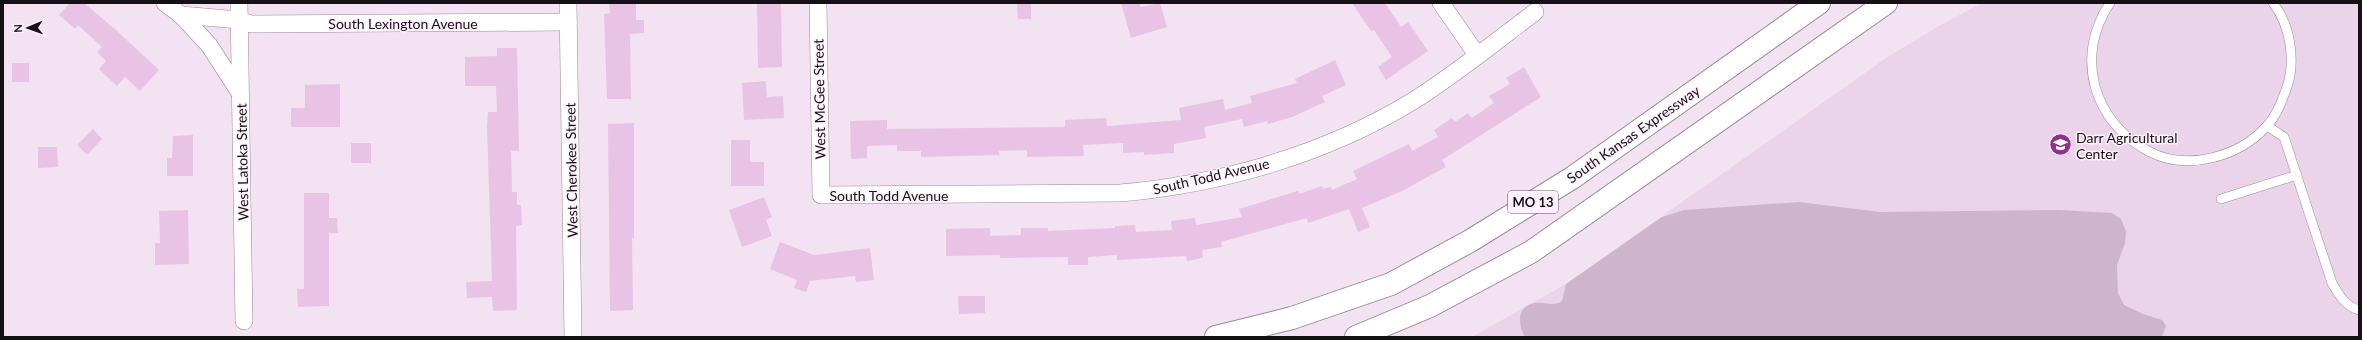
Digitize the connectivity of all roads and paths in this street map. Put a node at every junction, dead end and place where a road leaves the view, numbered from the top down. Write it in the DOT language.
graph roads {
  1 [pos="165,3"];
  2 [pos="568,3"];
  3 [pos="818,3"];
  4 [pos="1441,3"];
  5 [pos="1819,3"];
  6 [pos="1886,3"];
  7 [pos="2110,3"];
  8 [pos="2273,3"];
  9 [pos="239,11"];
  10 [pos="1535,12"];
  11 [pos="181,15"];
  12 [pos="568,22"];
  13 [pos="1477,55"];
  14 [pos="241,94"];
  15 [pos="2266,126"];
  16 [pos="2297,175"];
  17 [pos="821,195"];
  18 [pos="2221,199"];
  19 [pos="2359,310"];
  20 [pos="244,321"];
  21 [pos="573,337"];
  22 [pos="1216,337"];
  23 [pos="1356,337"];
  1 -- 11 [label="street"];
  2 -- 12 [label="street, West Cherokee Street"];
  3 -- 17 [label="street, West McGee Street"];
  4 -- 13 [label="street"];
  5 -- 22 [label="main road, South Kansas Expressway / MO 13"];
  6 -- 23 [label="main road, MO 13"];
  7 -- 15 [label="lane"];
  8 -- 15 [label="lane"];
  9 -- 11 [label="street, South Lexington Avenue"];
  9 -- 12 [label="street, South Lexington Avenue"];
  9 -- 14 [label="street, West Latoka Street"];
  10 -- 13 [label="street, South Todd Avenue"];
  11 -- 14 [label="street"];
  12 -- 21 [label="street, West Cherokee Street"];
  13 -- 17 [label="street, South Todd Avenue"];
  14 -- 20 [label="street, West Latoka Street"];
  15 -- 16 [label="lane"];
  16 -- 18 [label="lane"];
  16 -- 19 [label="lane"];
}
